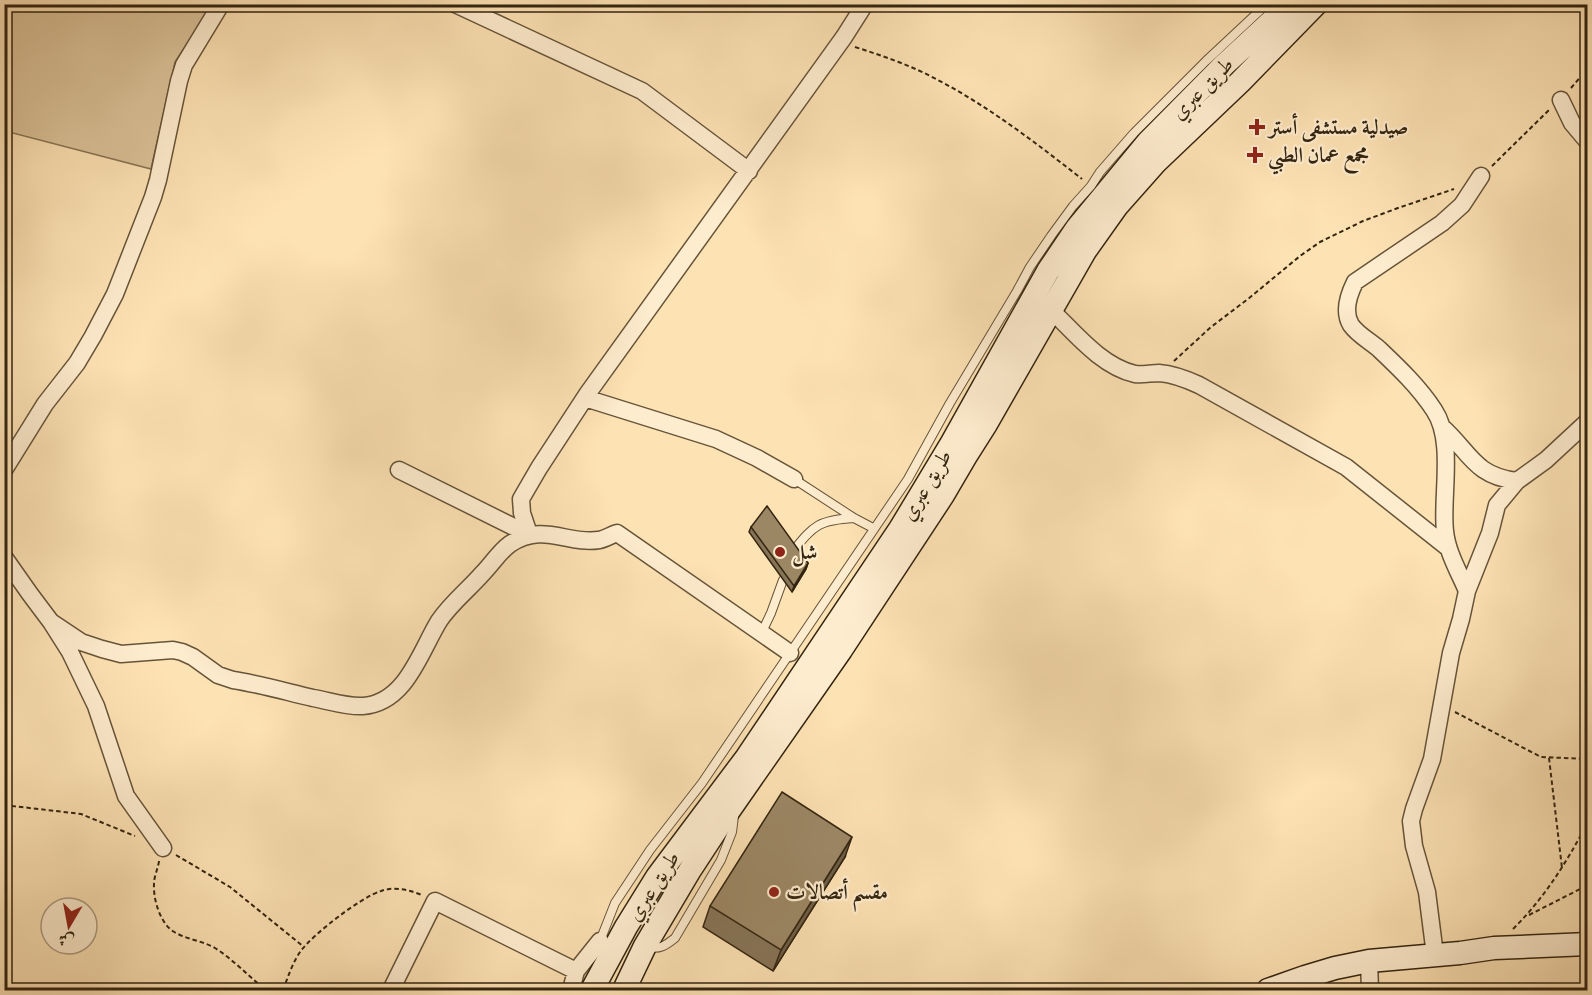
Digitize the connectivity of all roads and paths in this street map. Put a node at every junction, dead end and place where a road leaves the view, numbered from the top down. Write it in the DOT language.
graph roads {
  1 [pos="221,4"];
  2 [pos="455,4"];
  3 [pos="865,4"];
  4 [pos="1267,4"];
  5 [pos="1290,4"];
  6 [pos="1317,4"];
  7 [pos="841,42"];
  8 [pos="1587,68"];
  9 [pos="1561,100"];
  10 [pos="1587,142"];
  11 [pos="749,171"];
  12 [pos="1481,176"];
  13 [pos="1091,186"];
  14 [pos="1051,310"];
  15 [pos="1160,373"];
  16 [pos="585,398"];
  17 [pos="959,407"];
  18 [pos="1586,424"];
  19 [pos="1442,427"];
  20 [pos="4,470"];
  21 [pos="399,470"];
  22 [pos="794,479"];
  23 [pos="1517,481"];
  24 [pos="854,518"];
  25 [pos="873,528"];
  26 [pos="529,534"];
  27 [pos="1447,547"];
  28 [pos="793,551"];
  29 [pos="4,557"];
  30 [pos="783,580"];
  31 [pos="1467,591"];
  32 [pos="51,622"];
  33 [pos="761,634"];
  34 [pos="790,652"];
  35 [pos="1441,704"];
  36 [pos="1549,758"];
  37 [pos="1587,759"];
  38 [pos="4,805"];
  39 [pos="1587,822"];
  40 [pos="135,836"];
  41 [pos="163,848"];
  42 [pos="1562,868"];
  43 [pos="657,877"];
  44 [pos="1587,885"];
  45 [pos="435,901"];
  46 [pos="1525,917"];
  47 [pos="600,941"];
  48 [pos="1587,944"];
  49 [pos="645,946"];
  50 [pos="304,947"];
  51 [pos="1494,948"];
  52 [pos="1435,955"];
  53 [pos="1369,961"];
  54 [pos="576,971"];
  55 [pos="266,990"];
  56 [pos="283,990"];
  57 [pos="391,990"];
  58 [pos="570,990"];
  59 [pos="592,990"];
  60 [pos="624,990"];
  61 [pos="1268,990"];
  62 [pos="1370,990"];
  1 -- 20 [label="street"];
  2 -- 11 [label="street"];
  3 -- 7 [label="street"];
  4 -- 13 [label="lane"];
  5 -- 17 [label="main road, طريق عبري"];
  6 -- 14 [label="main road, طريق عبري"];
  7 -- 11 [label="street"];
  7 -- 13 [label="path"];
  8 -- 9 [label="path"];
  9 -- 10 [label="street"];
  9 -- 12 [label="path"];
  11 -- 16 [label="street"];
  12 -- 15 [label="path"];
  12 -- 19 [label="street"];
  13 -- 17 [label="lane"];
  14 -- 15 [label="street"];
  14 -- 49 [label="main road, طريق عبري"];
  15 -- 27 [label="street"];
  16 -- 22 [label="street"];
  16 -- 26 [label="street"];
  17 -- 25 [label="lane"];
  17 -- 43 [label="main road, طريق عبري"];
  18 -- 23 [label="street"];
  19 -- 23 [label="street"];
  19 -- 27 [label="street"];
  21 -- 26 [label="street"];
  22 -- 24 [label="lane"];
  23 -- 31 [label="street"];
  24 -- 25 [label="lane"];
  24 -- 28 [label="lane"];
  25 -- 34 [label="lane"];
  26 -- 32 [label="street"];
  26 -- 33 [label="street"];
  27 -- 31 [label="street"];
  29 -- 32 [label="street"];
  30 -- 33 [label="lane"];
  31 -- 35 [label="street"];
  32 -- 41 [label="street"];
  33 -- 34 [label="street"];
  34 -- 47 [label="lane"];
  35 -- 36 [label="path"];
  35 -- 52 [label="street"];
  36 -- 37 [label="path"];
  36 -- 42 [label="path"];
  38 -- 40 [label="path"];
  39 -- 42 [label="path"];
  41 -- 50 [label="path"];
  41 -- 55 [label="path"];
  42 -- 46 [label="path"];
  43 -- 49 [label="main road"];
  43 -- 59 [label="main road, طريق عبري"];
  44 -- 46 [label="path"];
  45 -- 50 [label="path"];
  45 -- 54 [label="street"];
  45 -- 57 [label="street"];
  46 -- 51 [label="path"];
  47 -- 54 [label="street"];
  48 -- 51 [label="main road"];
  49 -- 60 [label="main road, طريق عبري"];
  50 -- 56 [label="path"];
  51 -- 52 [label="main road"];
  52 -- 53 [label="main road"];
  53 -- 61 [label="main road"];
  53 -- 62 [label="street"];
  54 -- 58 [label="street"];
}
